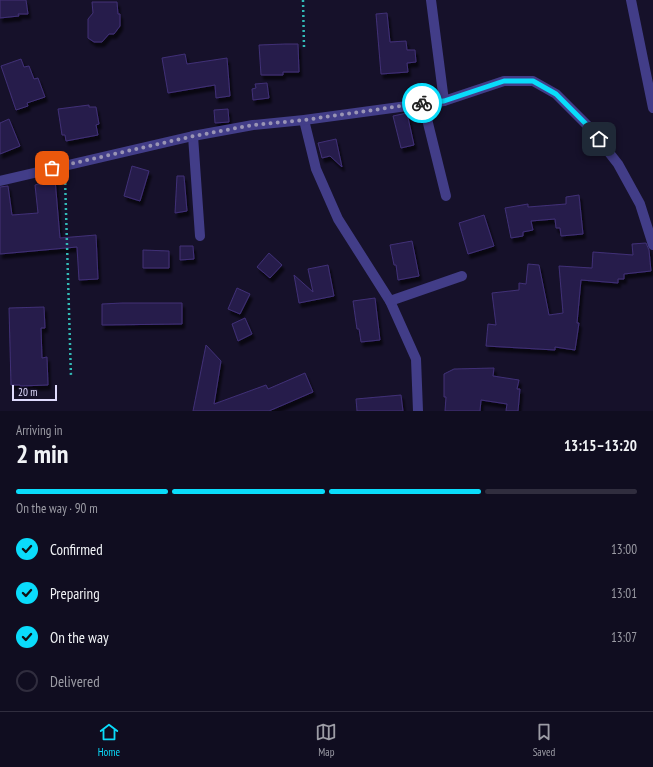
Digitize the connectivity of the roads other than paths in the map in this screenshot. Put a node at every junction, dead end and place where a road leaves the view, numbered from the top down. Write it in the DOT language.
graph roads {
  1 [pos="431,0"];
  2 [pos="631,0"];
  3 [pos="444,101"];
  4 [pos="423,103"];
  5 [pos="653,108"];
  6 [pos="304,120"];
  7 [pos="194,136"];
  8 [pos="0,181"];
  9 [pos="446,196"];
  10 [pos="200,236"];
  11 [pos="653,245"];
  12 [pos="462,276"];
  13 [pos="390,301"];
  14 [pos="418,411"];
  1 -- 3 [label="street"];
  2 -- 5 [label="street"];
  3 -- 4 [label="street"];
  3 -- 11 [label="street"];
  4 -- 6 [label="street"];
  4 -- 9 [label="street"];
  6 -- 7 [label="street"];
  6 -- 13 [label="street"];
  7 -- 8 [label="street"];
  7 -- 10 [label="street"];
  12 -- 13 [label="street"];
  13 -- 14 [label="street"];
}
